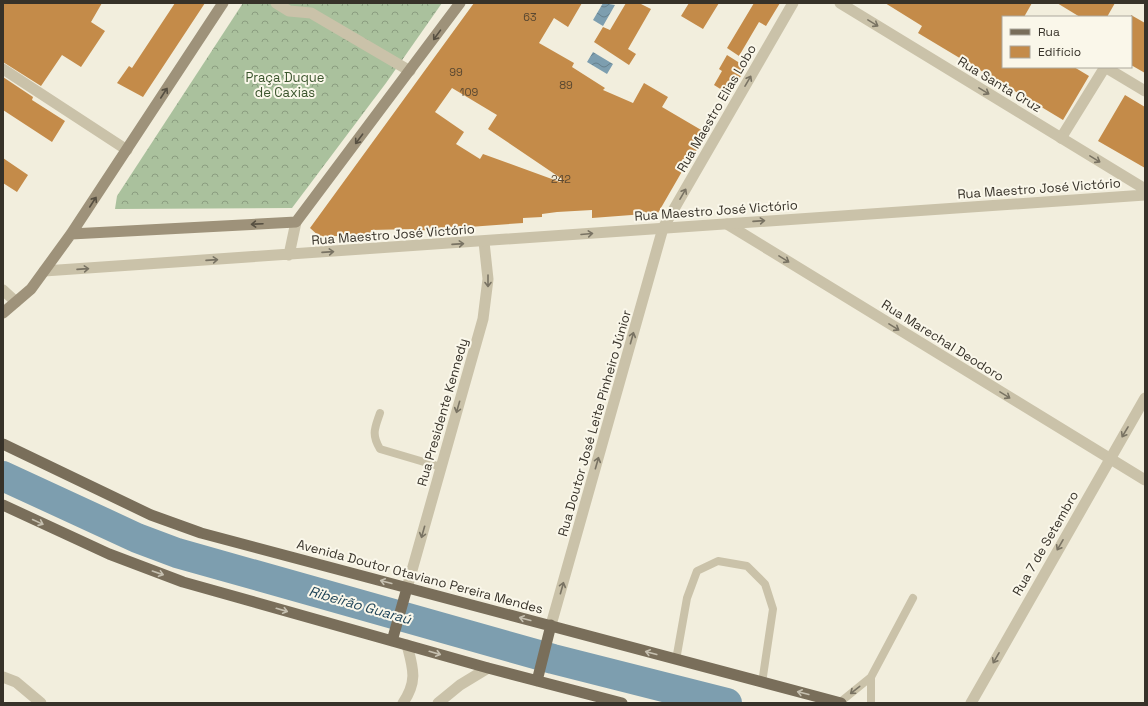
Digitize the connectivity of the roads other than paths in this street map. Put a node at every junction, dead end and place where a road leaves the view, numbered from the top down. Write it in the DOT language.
graph roads {
  1 [pos="223,3"];
  2 [pos="276,3"];
  3 [pos="460,3"];
  4 [pos="793,3"];
  5 [pos="840,3"];
  6 [pos="308,8"];
  7 [pos="1104,68"];
  8 [pos="1107,68"];
  9 [pos="3,69"];
  10 [pos="410,72"];
  11 [pos="1145,91"];
  12 [pos="1062,138"];
  13 [pos="127,150"];
  14 [pos="1145,189"];
  15 [pos="1145,195"];
  16 [pos="296,222"];
  17 [pos="727,224"];
  18 [pos="663,228"];
  19 [pos="72,234"];
  20 [pos="484,242"];
  21 [pos="289,255"];
  22 [pos="44,271"];
  23 [pos="3,290"];
  24 [pos="16,302"];
  25 [pos="3,313"];
  26 [pos="1145,398"];
  27 [pos="380,413"];
  28 [pos="3,444"];
  29 [pos="1109,459"];
  30 [pos="441,467"];
  31 [pos="1145,480"];
  32 [pos="3,505"];
  33 [pos="407,588"];
  34 [pos="913,598"];
  35 [pos="551,625"];
  36 [pos="392,640"];
  37 [pos="407,645"];
  38 [pos="676,660"];
  39 [pos="488,668"];
  40 [pos="3,677"];
  41 [pos="871,677"];
  42 [pos="537,681"];
  43 [pos="762,683"];
  44 [pos="41,703"];
  45 [pos="403,703"];
  46 [pos="438,703"];
  47 [pos="622,703"];
  48 [pos="840,703"];
  49 [pos="871,703"];
  50 [pos="971,703"];
  13 -- 1 [label="main road, one-way"];
  2 -- 6 [label="street"];
  3 -- 10 [label="main road, one-way"];
  18 -- 4 [label="street, Rua Maestro Elias Lobo, one-way"];
  5 -- 12 [label="street, Rua Santa Cruz, one-way"];
  6 -- 10 [label="street"];
  7 -- 12 [label="street"];
  8 -- 11 [label="street"];
  9 -- 13 [label="street"];
  10 -- 16 [label="main road, one-way"];
  12 -- 14 [label="street, Rua Santa Cruz, one-way"];
  19 -- 13 [label="main road, one-way"];
  17 -- 15 [label="street, Rua Maestro José Victório, one-way"];
  16 -- 19 [label="main road, one-way"];
  16 -- 21 [label="street"];
  17 -- 18 [label="street, Rua Maestro José Victório"];
  17 -- 29 [label="street, Rua Marechal Deodoro, one-way"];
  20 -- 18 [label="street, Rua Maestro José Victório, one-way"];
  35 -- 18 [label="street, Rua Doutor José Leite Pinheiro Júnior, one-way"];
  19 -- 22 [label="main road"];
  21 -- 20 [label="street, Rua Maestro José Victório, one-way"];
  20 -- 30 [label="street, Rua Presidente Kennedy, one-way"];
  22 -- 21 [label="street, one-way"];
  22 -- 24 [label="main road"];
  23 -- 24 [label="street"];
  24 -- 25 [label="main road"];
  26 -- 29 [label="street, Rua 7 de Setembro, one-way"];
  27 -- 30 [label="lane"];
  33 -- 28 [label="main road, Avenida Doutor Otaviano Pereira Mendes, one-way"];
  29 -- 31 [label="street, Rua Marechal Deodoro"];
  29 -- 50 [label="street, Rua 7 de Setembro, one-way"];
  30 -- 33 [label="street, Rua Presidente Kennedy, one-way"];
  32 -- 36 [label="main road, one-way"];
  35 -- 33 [label="main road, Avenida Doutor Otaviano Pereira Mendes, one-way"];
  33 -- 36 [label="main road"];
  34 -- 41 [label="lane"];
  38 -- 35 [label="main road, Avenida Doutor Otaviano Pereira Mendes, one-way"];
  35 -- 42 [label="main road"];
  36 -- 37 [label="main road"];
  37 -- 39 [label="main road, one-way"];
  37 -- 45 [label="street"];
  38 -- 43 [label="main road, Avenida Doutor Otaviano Pereira Mendes"];
  38 -- 43 [label="lane"];
  39 -- 42 [label="main road"];
  39 -- 46 [label="street"];
  40 -- 44 [label="street"];
  41 -- 48 [label="lane, one-way"];
  41 -- 49 [label="lane"];
  42 -- 47 [label="main road"];
  48 -- 43 [label="main road, Avenida Doutor Otaviano Pereira Mendes, one-way"];
}
